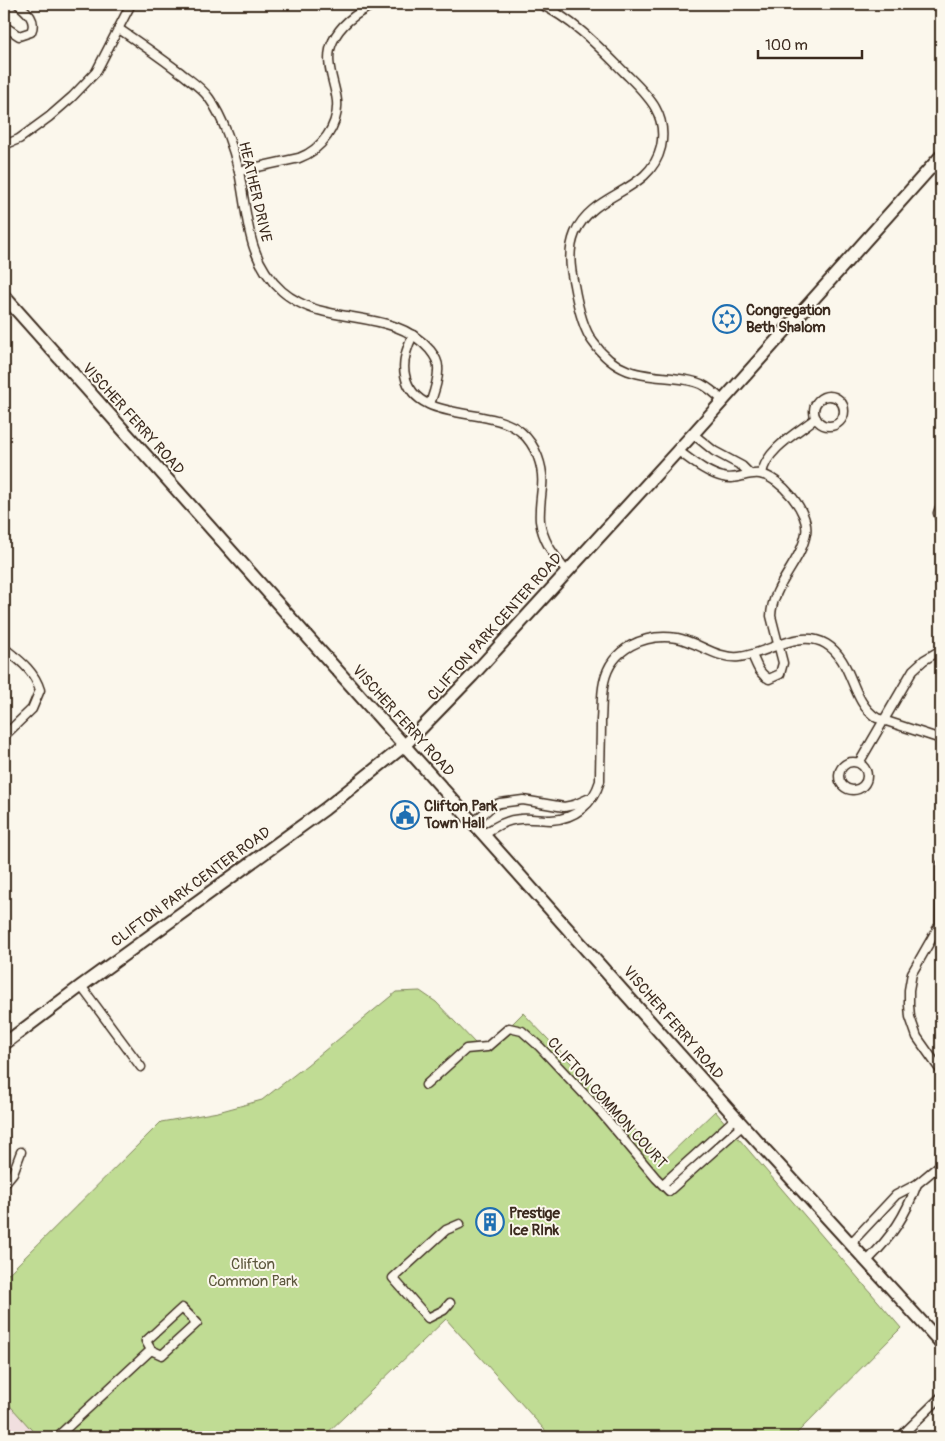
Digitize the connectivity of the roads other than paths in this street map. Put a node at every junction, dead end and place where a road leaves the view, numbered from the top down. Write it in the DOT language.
graph roads {
  1 [pos="18,4"];
  2 [pos="131,4"];
  3 [pos="375,4"];
  4 [pos="540,4"];
  5 [pos="4,26"];
  6 [pos="119,29"];
  7 [pos="4,145"];
  8 [pos="941,156"];
  9 [pos="239,171"];
  10 [pos="4,296"];
  11 [pos="413,335"];
  12 [pos="722,400"];
  13 [pos="430,404"];
  14 [pos="816,418"];
  15 [pos="693,434"];
  16 [pos="677,450"];
  17 [pos="749,473"];
  18 [pos="762,474"];
  19 [pos="941,505"];
  20 [pos="941,522"];
  21 [pos="566,571"];
  22 [pos="779,645"];
  23 [pos="4,648"];
  24 [pos="941,650"];
  25 [pos="752,655"];
  26 [pos="884,720"];
  27 [pos="4,736"];
  28 [pos="941,739"];
  29 [pos="404,746"];
  30 [pos="859,763"];
  31 [pos="592,797"];
  32 [pos="474,822"];
  33 [pos="484,834"];
  34 [pos="941,864"];
  35 [pos="941,924"];
  36 [pos="81,986"];
  37 [pos="4,1044"];
  38 [pos="141,1067"];
  39 [pos="941,1072"];
  40 [pos="426,1086"];
  41 [pos="740,1122"];
  42 [pos="21,1152"];
  43 [pos="941,1164"];
  44 [pos="4,1184"];
  45 [pos="663,1184"];
  46 [pos="917,1184"];
  47 [pos="460,1224"];
  48 [pos="851,1243"];
  49 [pos="868,1260"];
  50 [pos="450,1302"];
  51 [pos="941,1343"];
  52 [pos="152,1350"];
  53 [pos="941,1397"];
  54 [pos="57,1437"];
  55 [pos="440,1437"];
  56 [pos="448,1437"];
  57 [pos="900,1437"];
  1 -- 5 [label="street"];
  2 -- 6 [label="street"];
  3 -- 9 [label="street"];
  4 -- 12 [label="street"];
  6 -- 7 [label="street"];
  6 -- 9 [label="street, HEATHER DRIVE"];
  8 -- 12 [label="street, CLIFTON PARK CENTER ROAD"];
  9 -- 11 [label="street, HEATHER DRIVE"];
  10 -- 29 [label="street, VISCHER FERRY ROAD"];
  11 -- 13 [label="street, HEATHER DRIVE"];
  11 -- 13 [label="street"];
  12 -- 15 [label="street, CLIFTON PARK CENTER ROAD"];
  13 -- 21 [label="street"];
  14 -- 18 [label="street"];
  15 -- 16 [label="street, CLIFTON PARK CENTER ROAD"];
  15 -- 17 [label="street"];
  16 -- 17 [label="street"];
  16 -- 21 [label="street, CLIFTON PARK CENTER ROAD"];
  17 -- 18 [label="street"];
  18 -- 22 [label="street"];
  19 -- 20 [label="street"];
  21 -- 29 [label="street, CLIFTON PARK CENTER ROAD"];
  22 -- 25 [label="street"];
  22 -- 25 [label="street"];
  22 -- 26 [label="street"];
  23 -- 27 [label="street"];
  24 -- 26 [label="street"];
  25 -- 31 [label="street"];
  26 -- 28 [label="street"];
  26 -- 30 [label="street"];
  29 -- 32 [label="street, VISCHER FERRY ROAD"];
  29 -- 36 [label="street, CLIFTON PARK CENTER ROAD"];
  31 -- 32 [label="street"];
  31 -- 33 [label="street"];
  32 -- 33 [label="street, VISCHER FERRY ROAD"];
  33 -- 41 [label="street, VISCHER FERRY ROAD"];
  34 -- 35 [label="street"];
  35 -- 39 [label="street"];
  36 -- 37 [label="street, CLIFTON PARK CENTER ROAD"];
  36 -- 38 [label="street"];
  40 -- 45 [label="street, CLIFTON COMMON COURT"];
  41 -- 45 [label="street"];
  41 -- 45 [label="street, CLIFTON COMMON COURT"];
  41 -- 48 [label="street, VISCHER FERRY ROAD"];
  42 -- 44 [label="street"];
  43 -- 46 [label="street"];
  46 -- 48 [label="street"];
  46 -- 49 [label="street"];
  47 -- 50 [label="street"];
  48 -- 49 [label="street, VISCHER FERRY ROAD"];
  49 -- 51 [label="street, VISCHER FERRY ROAD"];
  52 -- 52 [label="street"];
  52 -- 54 [label="street"];
  53 -- 57 [label="street"];
  55 -- 56 [label="street"];
}
